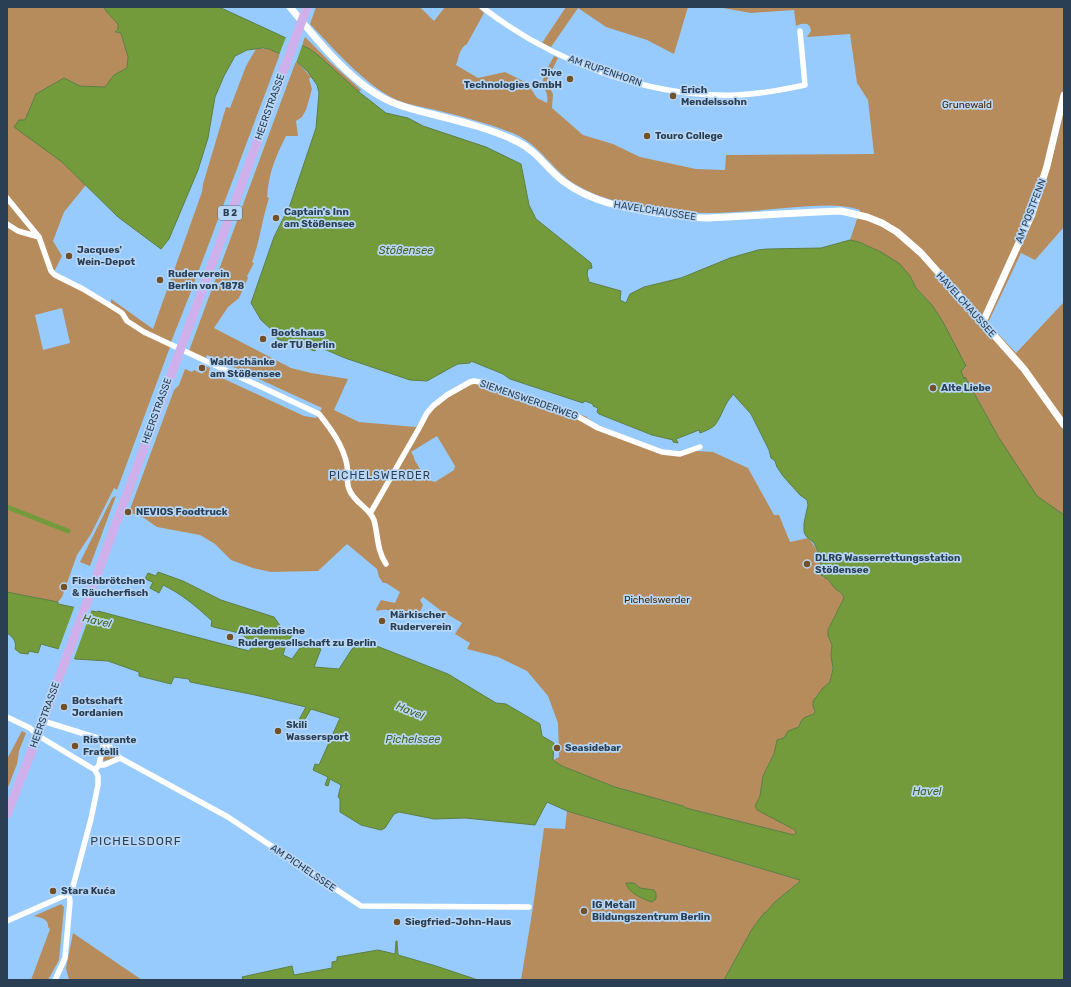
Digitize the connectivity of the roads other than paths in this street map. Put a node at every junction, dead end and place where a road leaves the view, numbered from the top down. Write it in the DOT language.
graph roads {
  1 [pos="290,7"];
  2 [pos="307,7"];
  3 [pos="482,7"];
  4 [pos="800,31"];
  5 [pos="1064,95"];
  6 [pos="7,198"];
  7 [pos="7,224"];
  8 [pos="39,237"];
  9 [pos="983,322"];
  10 [pos="180,349"];
  11 [pos="1064,425"];
  12 [pos="700,447"];
  13 [pos="371,512"];
  14 [pos="386,564"];
  15 [pos="7,718"];
  16 [pos="43,721"];
  17 [pos="37,735"];
  18 [pos="104,740"];
  19 [pos="120,758"];
  20 [pos="97,768"];
  21 [pos="7,814"];
  22 [pos="69,893"];
  23 [pos="529,907"];
  24 [pos="7,921"];
  25 [pos="54,980"];
  1 -- 9 [label="street, HAVELCHAUSSEE"];
  2 -- 10 [label="main road, HEERSTRASSE / B 2"];
  3 -- 4 [label="street, AM RUPENHORN"];
  5 -- 9 [label="street, AM POSTFENN"];
  6 -- 8 [label="street"];
  7 -- 8 [label="street"];
  8 -- 10 [label="street"];
  9 -- 11 [label="street, HAVELCHAUSSEE"];
  10 -- 13 [label="street"];
  10 -- 16 [label="main road, HEERSTRASSE / B 2"];
  12 -- 13 [label="street, SIEMENSWERDERWEG"];
  13 -- 14 [label="street"];
  15 -- 17 [label="street"];
  16 -- 17 [label="main road, HEERSTRASSE / B 2"];
  16 -- 18 [label="street"];
  17 -- 20 [label="street"];
  17 -- 21 [label="main road, HEERSTRASSE / B 2"];
  18 -- 19 [label="street, AM PICHELSSEE"];
  18 -- 20 [label="street"];
  19 -- 20 [label="street"];
  19 -- 23 [label="street, AM PICHELSSEE"];
  20 -- 22 [label="street"];
  22 -- 24 [label="street"];
  22 -- 25 [label="street"];
}
